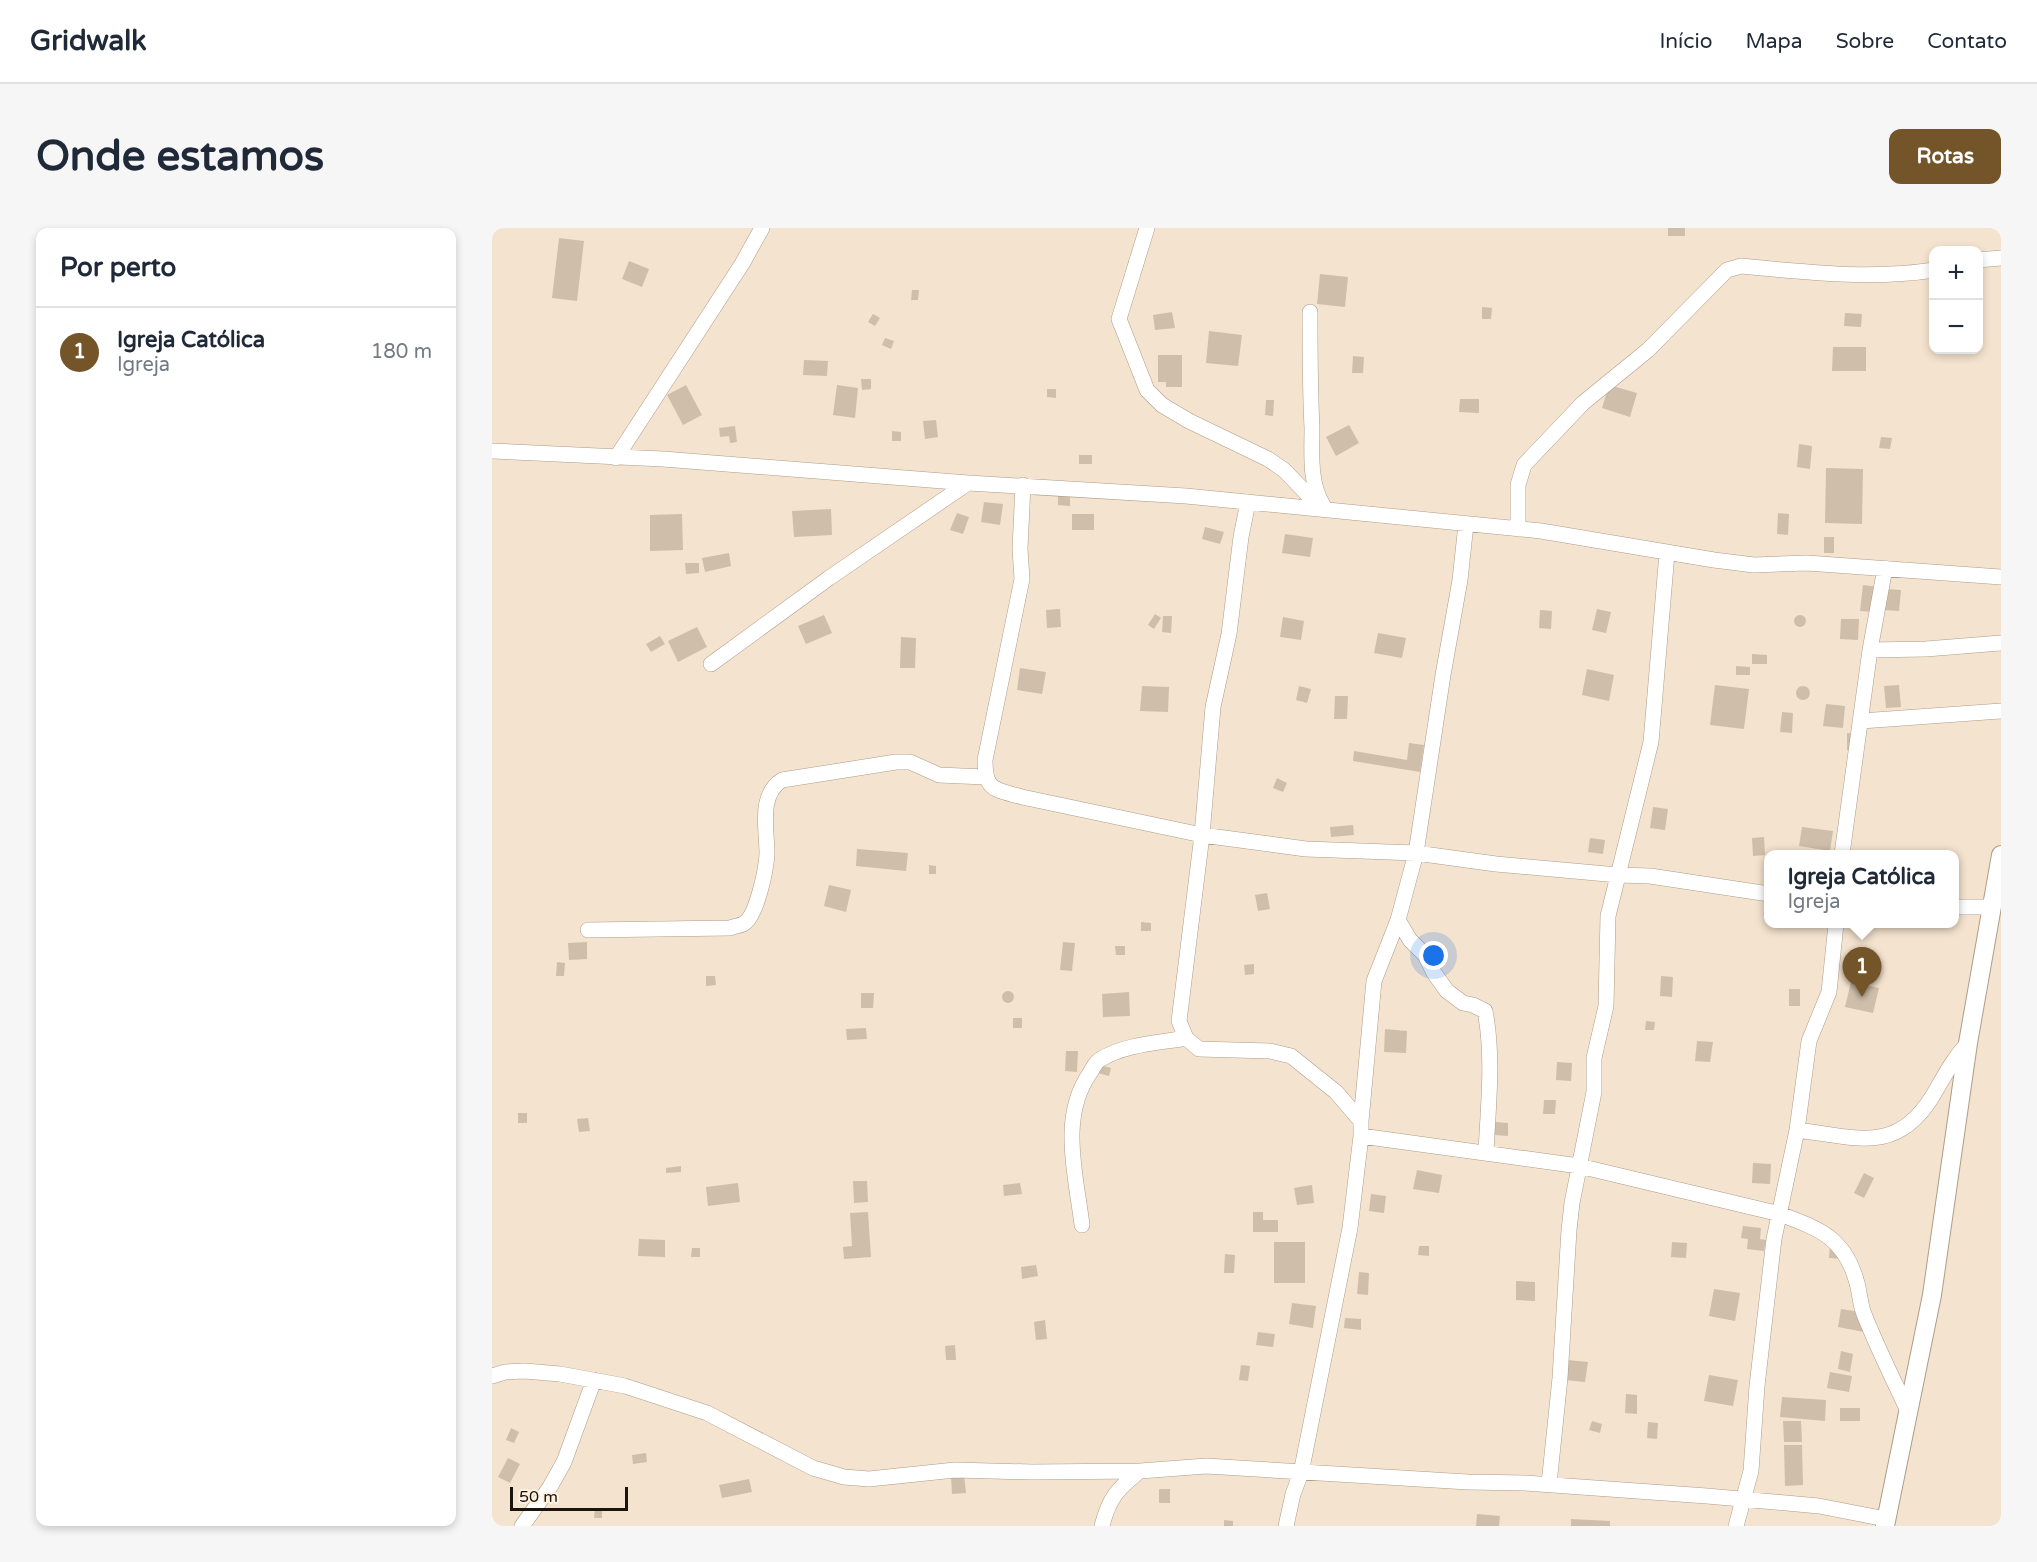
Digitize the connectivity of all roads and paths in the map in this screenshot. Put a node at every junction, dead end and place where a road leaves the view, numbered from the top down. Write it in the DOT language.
graph roads {
  1 [pos="762,228"];
  2 [pos="1147,228"];
  3 [pos="2001,258"];
  4 [pos="1983,260"];
  5 [pos="1929,271"];
  6 [pos="1310,312"];
  7 [pos="492,451"];
  8 [pos="616,458"];
  9 [pos="968,483"];
  10 [pos="1023,485"];
  11 [pos="1248,502"];
  12 [pos="1323,504"];
  13 [pos="1466,524"];
  14 [pos="1518,529"];
  15 [pos="1667,552"];
  16 [pos="1885,568"];
  17 [pos="2001,577"];
  18 [pos="2001,643"];
  19 [pos="1870,650"];
  20 [pos="711,664"];
  21 [pos="2001,711"];
  22 [pos="1861,722"];
  23 [pos="985,777"];
  24 [pos="1203,836"];
  25 [pos="1843,850"];
  26 [pos="1416,853"];
  27 [pos="2001,855"];
  28 [pos="1618,875"];
  29 [pos="1764,893"];
  30 [pos="1959,907"];
  31 [pos="1991,907"];
  32 [pos="1398,920"];
  33 [pos="1836,928"];
  34 [pos="588,930"];
  35 [pos="1186,1038"];
  36 [pos="1968,1043"];
  37 [pos="1361,1128"];
  38 [pos="1797,1130"];
  39 [pos="1486,1153"];
  40 [pos="1579,1166"];
  41 [pos="1780,1214"];
  42 [pos="1082,1225"];
  43 [pos="492,1376"];
  44 [pos="594,1380"];
  45 [pos="1908,1411"];
  46 [pos="1140,1471"];
  47 [pos="1301,1473"];
  48 [pos="1549,1484"];
  49 [pos="1744,1499"];
  50 [pos="1886,1522"];
  51 [pos="522,1526"];
  52 [pos="1102,1526"];
  53 [pos="1286,1526"];
  54 [pos="1736,1526"];
  1 -- 8 [label="street"];
  2 -- 12 [label="street"];
  3 -- 4 [label="street"];
  5 -- 14 [label="street"];
  6 -- 12 [label="street"];
  7 -- 8 [label="street"];
  8 -- 9 [label="street"];
  9 -- 10 [label="street"];
  9 -- 20 [label="street"];
  10 -- 11 [label="street"];
  10 -- 23 [label="street"];
  11 -- 12 [label="street"];
  11 -- 24 [label="street"];
  12 -- 13 [label="street"];
  13 -- 14 [label="street"];
  13 -- 26 [label="street"];
  14 -- 15 [label="street"];
  15 -- 16 [label="street"];
  15 -- 28 [label="street"];
  16 -- 17 [label="street"];
  16 -- 19 [label="street"];
  18 -- 19 [label="street"];
  19 -- 22 [label="street"];
  21 -- 22 [label="street"];
  22 -- 25 [label="street"];
  23 -- 24 [label="street"];
  23 -- 34 [label="street"];
  24 -- 26 [label="street"];
  24 -- 35 [label="street"];
  26 -- 28 [label="street"];
  26 -- 32 [label="street"];
  27 -- 31 [label="street"];
  28 -- 29 [label="street"];
  28 -- 40 [label="street"];
  30 -- 31 [label="street"];
  31 -- 36 [label="street"];
  32 -- 37 [label="street"];
  32 -- 39 [label="street"];
  33 -- 38 [label="street"];
  35 -- 37 [label="street"];
  35 -- 42 [label="street"];
  36 -- 38 [label="street"];
  36 -- 45 [label="street"];
  37 -- 39 [label="street"];
  37 -- 47 [label="street"];
  38 -- 41 [label="street"];
  39 -- 40 [label="street"];
  40 -- 41 [label="street"];
  40 -- 48 [label="street"];
  41 -- 45 [label="street"];
  41 -- 49 [label="street"];
  43 -- 44 [label="street"];
  44 -- 46 [label="street"];
  44 -- 51 [label="street"];
  45 -- 50 [label="street"];
  46 -- 47 [label="street"];
  46 -- 52 [label="street"];
  47 -- 48 [label="street"];
  47 -- 53 [label="street"];
  48 -- 49 [label="street"];
  49 -- 50 [label="street"];
  49 -- 54 [label="street"];
}
